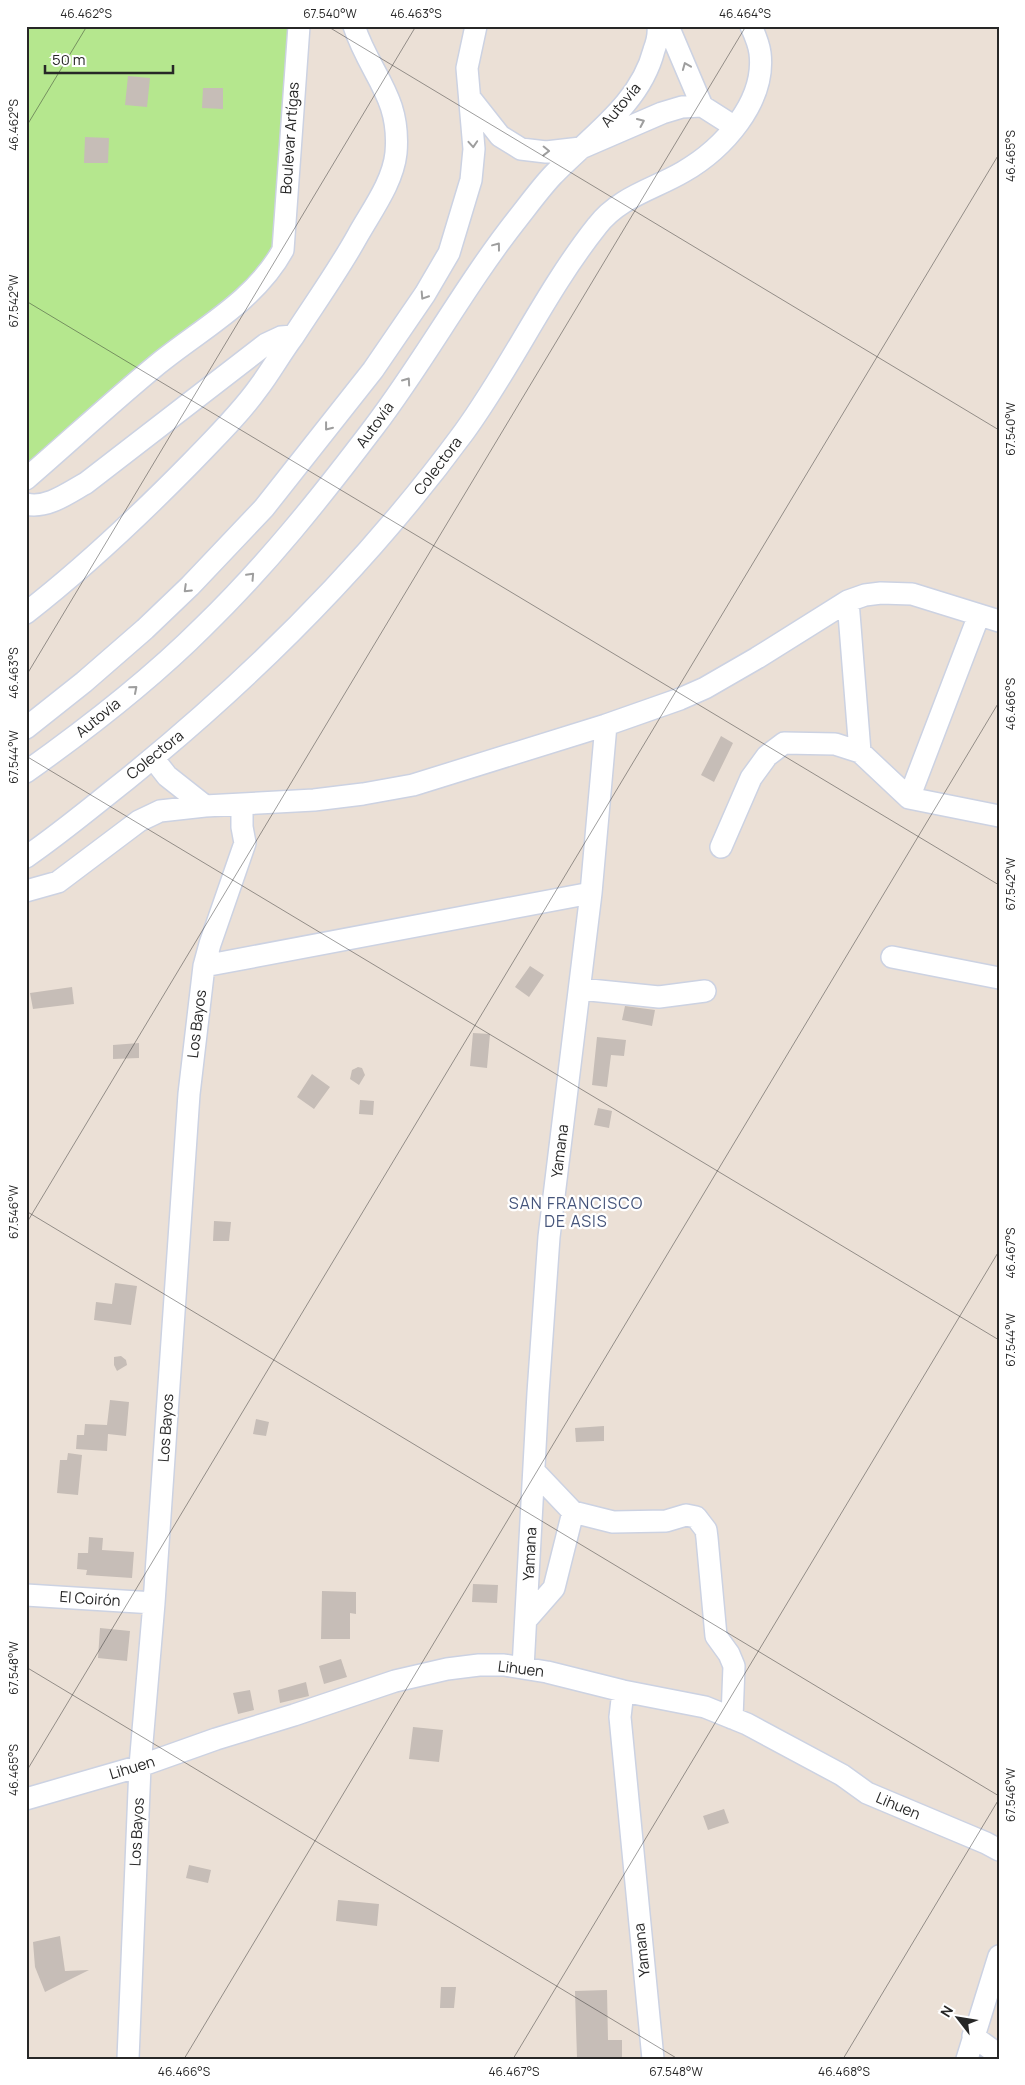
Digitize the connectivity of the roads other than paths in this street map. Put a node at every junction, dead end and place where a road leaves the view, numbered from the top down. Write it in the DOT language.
graph roads {
  1 [pos="299,26"];
  2 [pos="354,26"];
  3 [pos="476,26"];
  4 [pos="658,26"];
  5 [pos="668,26"];
  6 [pos="751,26"];
  7 [pos="468,96"];
  8 [pos="702,106"];
  9 [pos="735,126"];
  10 [pos="581,148"];
  11 [pos="294,336"];
  12 [pos="26,479"];
  13 [pos="26,504"];
  14 [pos="848,601"];
  15 [pos="26,613"];
  16 [pos="989,618"];
  17 [pos="606,725"];
  18 [pos="26,728"];
  19 [pos="860,752"];
  20 [pos="153,758"];
  21 [pos="26,772"];
  22 [pos="909,798"];
  23 [pos="242,804"];
  24 [pos="205,806"];
  25 [pos="999,816"];
  26 [pos="720,847"];
  27 [pos="26,857"];
  28 [pos="26,891"];
  29 [pos="591,893"];
  30 [pos="892,958"];
  31 [pos="204,966"];
  32 [pos="998,976"];
  33 [pos="580,989"];
  34 [pos="705,991"];
  35 [pos="534,1472"];
  36 [pos="573,1512"];
  37 [pos="26,1595"];
  38 [pos="154,1603"];
  39 [pos="526,1620"];
  40 [pos="523,1668"];
  41 [pos="623,1691"];
  42 [pos="732,1718"];
  43 [pos="140,1766"];
  44 [pos="26,1799"];
  45 [pos="999,1850"];
  46 [pos="999,1956"];
  47 [pos="973,2036"];
  48 [pos="999,2054"];
  49 [pos="128,2059"];
  50 [pos="653,2059"];
  51 [pos="967,2059"];
  1 -- 12 [label="street, Boulevar Artígas"];
  2 -- 11 [label="street"];
  3 -- 7 [label="street"];
  4 -- 10 [label="street, Autovía"];
  8 -- 5 [label="street, one-way"];
  6 -- 9 [label="street, Colectora"];
  7 -- 10 [label="street, one-way"];
  7 -- 18 [label="street, one-way"];
  8 -- 9 [label="street"];
  10 -- 8 [label="street, one-way"];
  9 -- 20 [label="street, Colectora"];
  21 -- 10 [label="street, Autovía, one-way"];
  11 -- 13 [label="street"];
  11 -- 15 [label="street"];
  14 -- 16 [label="street"];
  14 -- 17 [label="street"];
  14 -- 19 [label="street"];
  16 -- 22 [label="street"];
  17 -- 23 [label="street"];
  17 -- 29 [label="street, Yamana"];
  19 -- 22 [label="street"];
  19 -- 26 [label="street"];
  20 -- 24 [label="street"];
  20 -- 27 [label="street, Colectora"];
  22 -- 25 [label="street"];
  23 -- 24 [label="street"];
  23 -- 31 [label="street, Los Bayos"];
  24 -- 28 [label="street"];
  29 -- 31 [label="street"];
  29 -- 33 [label="street, Yamana"];
  30 -- 32 [label="street"];
  31 -- 38 [label="street, Los Bayos"];
  33 -- 34 [label="street"];
  33 -- 35 [label="street, Yamana"];
  35 -- 36 [label="street"];
  35 -- 39 [label="street, Yamana"];
  36 -- 39 [label="street"];
  36 -- 42 [label="street"];
  37 -- 38 [label="street, El Coirón"];
  38 -- 43 [label="street, Los Bayos"];
  39 -- 40 [label="street, Yamana"];
  40 -- 41 [label="street, Lihuen"];
  40 -- 43 [label="street, Lihuen"];
  41 -- 42 [label="street, Lihuen"];
  41 -- 50 [label="street, Yamana"];
  42 -- 45 [label="street, Lihuen"];
  43 -- 44 [label="street, Lihuen"];
  43 -- 49 [label="street, Los Bayos"];
  46 -- 47 [label="street"];
  47 -- 48 [label="street"];
  47 -- 51 [label="street"];
}
